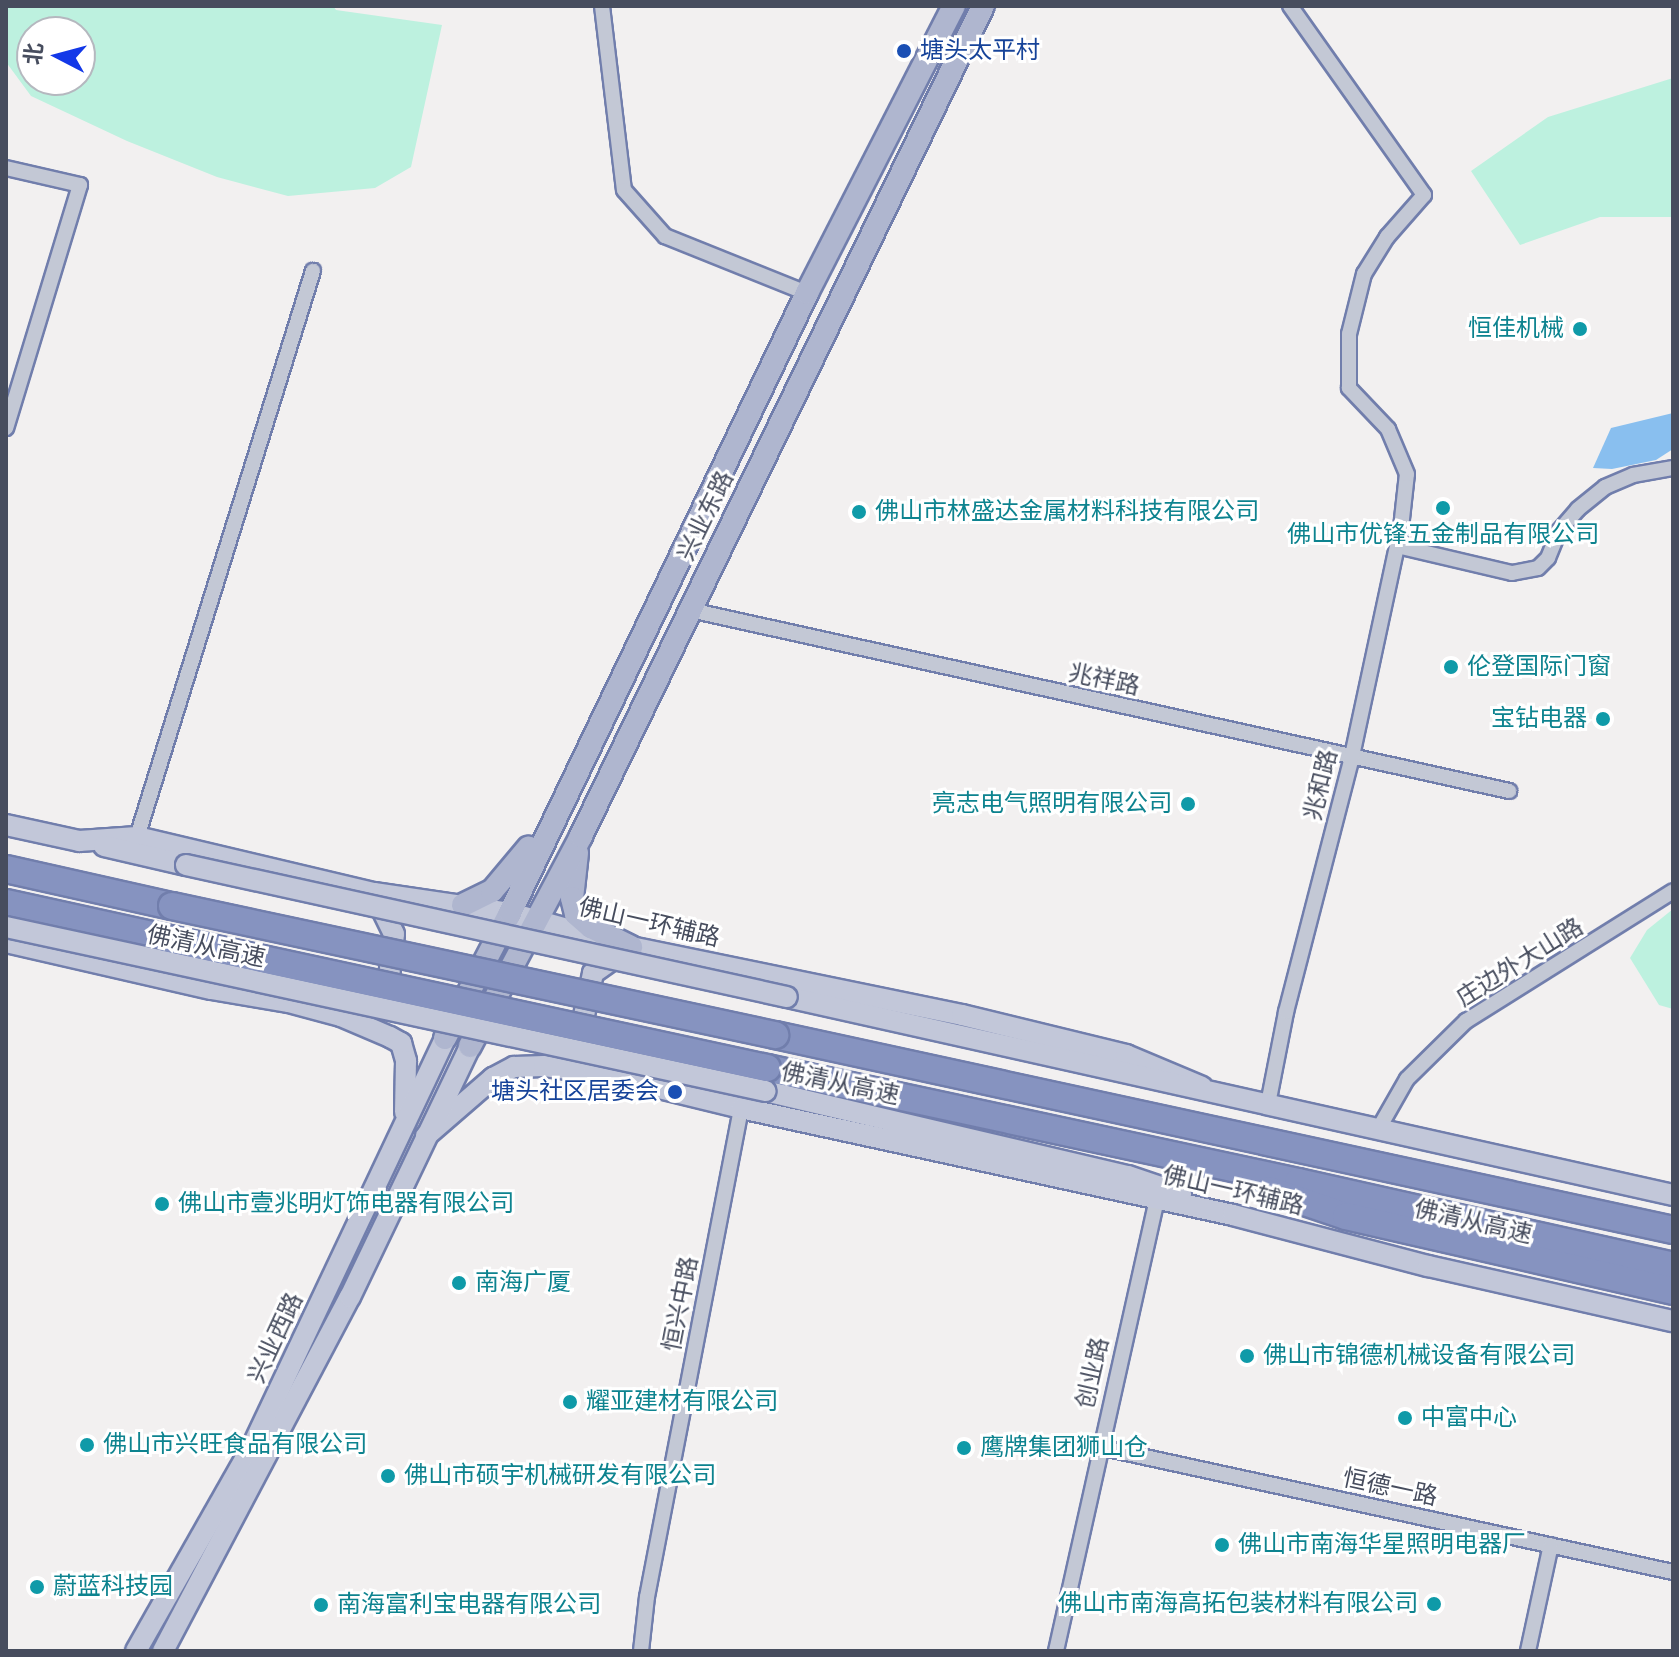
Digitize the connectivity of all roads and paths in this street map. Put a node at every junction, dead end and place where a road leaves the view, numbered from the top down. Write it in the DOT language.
graph roads {
  1 [pos="602,6"];
  2 [pos="954,6"];
  3 [pos="983,6"];
  4 [pos="1290,6"];
  5 [pos="6,168"];
  6 [pos="313,271"];
  7 [pos="807,293"];
  8 [pos="6,428"];
  9 [pos="1673,468"];
  10 [pos="1397,546"];
  11 [pos="690,610"];
  12 [pos="1352,756"];
  13 [pos="1509,791"];
  14 [pos="559,808"];
  15 [pos="8,827"];
  16 [pos="581,836"];
  17 [pos="137,837"];
  18 [pos="79,841"];
  19 [pos="6,869"];
  20 [pos="1673,891"];
  21 [pos="374,893"];
  22 [pos="6,903"];
  23 [pos="463,905"];
  24 [pos="510,913"];
  25 [pos="532,922"];
  26 [pos="6,927"];
  27 [pos="6,942"];
  28 [pos="631,947"];
  29 [pos="341,1016"];
  30 [pos="445,1038"];
  31 [pos="470,1046"];
  32 [pos="593,1072"];
  33 [pos="766,1080"];
  34 [pos="1202,1087"];
  35 [pos="1268,1104"];
  36 [pos="741,1108"];
  37 [pos="1379,1128"];
  38 [pos="402,1132"];
  39 [pos="426,1136"];
  40 [pos="1149,1150"];
  41 [pos="1673,1195"];
  42 [pos="1157,1200"];
  43 [pos="1233,1215"];
  44 [pos="1673,1230"];
  45 [pos="1673,1266"];
  46 [pos="1673,1291"];
  47 [pos="1673,1321"];
  48 [pos="1099,1447"];
  49 [pos="1551,1545"];
  50 [pos="1673,1572"];
  51 [pos="136,1651"];
  52 [pos="163,1651"];
  53 [pos="641,1651"];
  54 [pos="1056,1651"];
  55 [pos="1528,1651"];
  1 -- 7 [label="street"];
  2 -- 7 [label="main road, 兴业东路"];
  3 -- 11 [label="main road, 兴业东路"];
  4 -- 10 [label="street, 兆和路"];
  5 -- 8 [label="street"];
  6 -- 17 [label="street"];
  7 -- 14 [label="main road, 兴业东路"];
  9 -- 10 [label="street"];
  10 -- 12 [label="street, 兆和路"];
  11 -- 12 [label="street, 兆祥路"];
  11 -- 16 [label="main road, 兴业东路"];
  12 -- 13 [label="street, 兆祥路"];
  12 -- 35 [label="street, 兆和路"];
  14 -- 23 [label="main road"];
  14 -- 24 [label="main road, 兴业东路"];
  15 -- 18 [label="main road, 佛山一环辅路"];
  16 -- 25 [label="main road, 兴业东路"];
  16 -- 28 [label="main road"];
  17 -- 18 [label="main road, 佛山一环辅路"];
  17 -- 21 [label="main road, 佛山一环辅路"];
  18 -- 34 [label="main road, 佛山一环辅路, bridge"];
  19 -- 44 [label="highway, 佛清从高速, bridge"];
  20 -- 37 [label="street, 庄边外大山路"];
  21 -- 23 [label="main road, 佛山一环辅路"];
  21 -- 29 [label="main road"];
  22 -- 33 [label="highway, 佛清从高速, bridge"];
  23 -- 24 [label="main road, 佛山一环辅路"];
  24 -- 25 [label="main road, 佛山一环辅路"];
  24 -- 30 [label="main road, 兴业东路"];
  25 -- 28 [label="main road, 佛山一环辅路"];
  25 -- 31 [label="main road, 兴业东路"];
  26 -- 33 [label="main road, bridge"];
  27 -- 29 [label="main road"];
  28 -- 32 [label="main road"];
  28 -- 34 [label="main road, 佛山一环辅路"];
  29 -- 38 [label="main road"];
  30 -- 38 [label="main road, 兴业西路"];
  31 -- 39 [label="main road, 兴业西路"];
  32 -- 36 [label="main road, 佛山一环辅路"];
  32 -- 39 [label="main road, 佛山一环辅路"];
  33 -- 40 [label="highway, 佛清从高速"];
  33 -- 43 [label="main road"];
  34 -- 35 [label="main road, 佛山一环辅路"];
  35 -- 37 [label="main road, 佛山一环辅路"];
  36 -- 42 [label="main road, 佛山一环辅路"];
  36 -- 53 [label="street, 恒兴中路"];
  37 -- 41 [label="main road, 佛山一环辅路"];
  38 -- 51 [label="main road, 兴业西路"];
  39 -- 52 [label="main road, 兴业西路"];
  40 -- 45 [label="highway, 佛清从高速"];
  40 -- 46 [label="highway"];
  42 -- 43 [label="main road, 佛山一环辅路"];
  42 -- 48 [label="street, 创业路"];
  43 -- 47 [label="main road, 佛山一环辅路"];
  48 -- 49 [label="street, 恒德一路"];
  48 -- 54 [label="street, 创业路"];
  49 -- 50 [label="street, 恒德一路"];
  49 -- 55 [label="street"];
}
